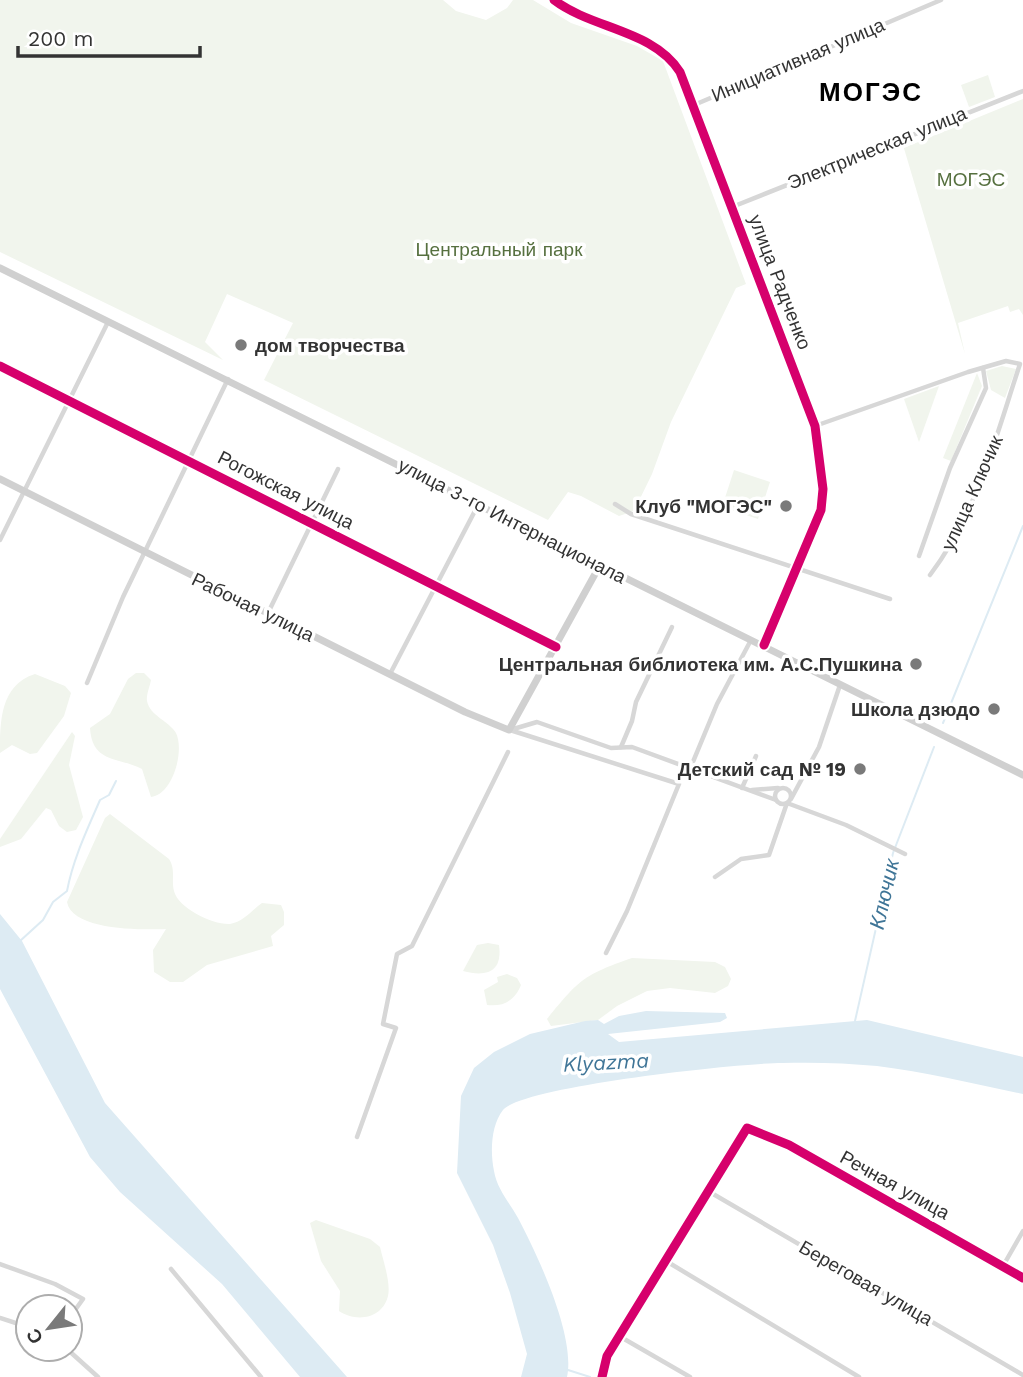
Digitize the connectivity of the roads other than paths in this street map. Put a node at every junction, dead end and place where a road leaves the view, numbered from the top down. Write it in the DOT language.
graph roads {
  1 [pos="554,0"];
  2 [pos="941,0"];
  3 [pos="1023,91"];
  4 [pos="694,105"];
  5 [pos="732,207"];
  6 [pos="0,268"];
  7 [pos="108,322"];
  8 [pos="0,366"];
  9 [pos="983,368"];
  10 [pos="228,379"];
  11 [pos="69,399"];
  12 [pos="815,426"];
  13 [pos="190,461"];
  14 [pos="338,469"];
  15 [pos="0,479"];
  16 [pos="22,490"];
  17 [pos="615,504"];
  18 [pos="478,505"];
  19 [pos="312,522"];
  20 [pos="0,540"];
  21 [pos="146,553"];
  22 [pos="919,556"];
  23 [pos="600,565"];
  24 [pos="798,569"];
  25 [pos="930,575"];
  26 [pos="438,585"];
  27 [pos="890,599"];
  28 [pos="267,614"];
  29 [pos="672,627"];
  30 [pos="751,639"];
  31 [pos="764,645"];
  32 [pos="556,647"];
  33 [pos="390,674"];
  34 [pos="87,683"];
  35 [pos="841,684"];
  36 [pos="509,730"];
  37 [pos="620,747"];
  38 [pos="508,752"];
  39 [pos="756,756"];
  40 [pos="690,769"];
  41 [pos="1023,775"];
  42 [pos="800,786"];
  43 [pos="780,788"];
  44 [pos="745,789"];
  45 [pos="789,789"];
  46 [pos="776,800"];
  47 [pos="789,801"];
  48 [pos="905,854"];
  49 [pos="715,877"];
  50 [pos="606,953"];
  51 [pos="357,1137"];
  52 [pos="708,1191"];
  53 [pos="1023,1231"];
  54 [pos="666,1261"];
  55 [pos="0,1264"];
  56 [pos="1003,1266"];
  57 [pos="171,1269"];
  58 [pos="1023,1278"];
  59 [pos="72,1293"];
  60 [pos="619,1336"];
  61 [pos="82,1363"];
  62 [pos="1023,1375"];
  63 [pos="98,1377"];
  64 [pos="261,1377"];
  65 [pos="602,1377"];
  66 [pos="690,1377"];
  67 [pos="859,1377"];
  1 -- 4 [label="street, улица Радченко"];
  2 -- 4 [label="street, Инициативная улица"];
  3 -- 5 [label="street, Электрическая улица"];
  4 -- 5 [label="street, улица Радченко"];
  5 -- 12 [label="street, улица Радченко"];
  6 -- 7 [label="main road, улица 3-го Интернационала"];
  7 -- 10 [label="main road, улица 3-го Интернационала"];
  7 -- 11 [label="street"];
  8 -- 11 [label="street, Рогожская улица"];
  9 -- 12 [label="street, улица Ключик"];
  9 -- 22 [label="street, улица Ключик"];
  9 -- 25 [label="street, улица Ключик"];
  10 -- 13 [label="street"];
  10 -- 18 [label="main road, улица 3-го Интернационала"];
  11 -- 13 [label="street, Рогожская улица"];
  11 -- 16 [label="street"];
  12 -- 24 [label="street, улица Радченко"];
  13 -- 19 [label="street, Рогожская улица"];
  13 -- 21 [label="street"];
  14 -- 19 [label="street"];
  15 -- 16 [label="main road, Рабочая улица"];
  16 -- 20 [label="street"];
  16 -- 21 [label="main road, Рабочая улица"];
  17 -- 24 [label="street"];
  18 -- 23 [label="main road, улица 3-го Интернационала"];
  18 -- 26 [label="street"];
  19 -- 26 [label="street, Рогожская улица"];
  19 -- 28 [label="street"];
  21 -- 28 [label="main road, Рабочая улица"];
  21 -- 34 [label="street"];
  23 -- 30 [label="main road, улица 3-го Интернационала"];
  23 -- 32 [label="main road"];
  24 -- 27 [label="street"];
  24 -- 31 [label="street, улица Радченко"];
  26 -- 32 [label="street, Рогожская улица"];
  26 -- 33 [label="street"];
  28 -- 33 [label="main road, Рабочая улица"];
  29 -- 37 [label="street"];
  30 -- 31 [label="main road, улица 3-го Интернационала"];
  30 -- 40 [label="street"];
  31 -- 35 [label="main road, улица 3-го Интернационала"];
  32 -- 36 [label="main road"];
  33 -- 36 [label="main road, Рабочая улица"];
  35 -- 41 [label="main road, улица 3-го Интернационала"];
  35 -- 42 [label="street"];
  36 -- 37 [label="street"];
  36 -- 50 [label="street"];
  37 -- 40 [label="street"];
  38 -- 51 [label="street"];
  39 -- 44 [label="street"];
  40 -- 44 [label="street"];
  42 -- 45 [label="street"];
  42 -- 47 [label="street"];
  43 -- 44 [label="street"];
  43 -- 45 [label="street"];
  43 -- 46 [label="street"];
  44 -- 46 [label="street"];
  45 -- 47 [label="street"];
  46 -- 47 [label="street"];
  47 -- 48 [label="street"];
  47 -- 49 [label="street"];
  52 -- 54 [label="street"];
  52 -- 56 [label="street, Речная улица"];
  52 -- 62 [label="street, Береговая улица"];
  53 -- 56 [label="street"];
  54 -- 60 [label="street"];
  54 -- 67 [label="street"];
  55 -- 59 [label="street"];
  56 -- 58 [label="street, Речная улица"];
  57 -- 64 [label="street"];
  60 -- 65 [label="street"];
  60 -- 66 [label="street"];
  61 -- 63 [label="street"];
}
